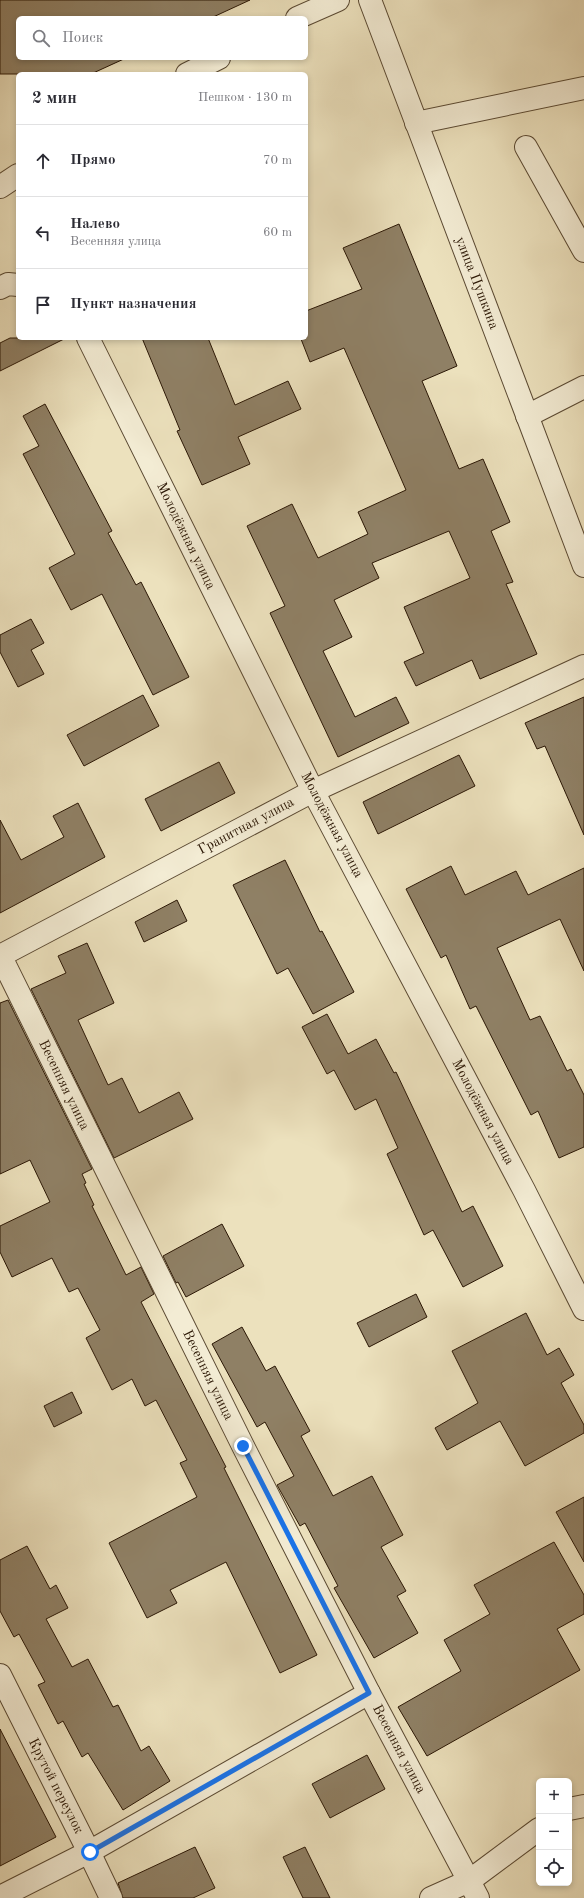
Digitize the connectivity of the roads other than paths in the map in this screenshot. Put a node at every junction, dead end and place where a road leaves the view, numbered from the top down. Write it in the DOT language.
graph roads {
  1 [pos="338,0"];
  2 [pos="370,0"];
  3 [pos="302,16"];
  4 [pos="215,60"];
  5 [pos="191,72"];
  6 [pos="584,88"];
  7 [pos="416,123"];
  8 [pos="526,147"];
  9 [pos="16,176"];
  10 [pos="0,187"];
  11 [pos="584,251"];
  12 [pos="89,340"];
  13 [pos="584,387"];
  14 [pos="527,416"];
  15 [pos="580,542"];
  16 [pos="584,566"];
  17 [pos="584,666"];
  18 [pos="313,791"];
  19 [pos="0,955"];
  20 [pos="584,1309"];
  21 [pos="0,1675"];
  22 [pos="369,1693"];
  23 [pos="584,1806"];
  24 [pos="572,1808"];
  25 [pos="536,1832"];
  26 [pos="90,1852"];
  27 [pos="474,1890"];
  28 [pos="0,1898"];
  29 [pos="111,1898"];
  30 [pos="431,1898"];
  1 -- 3 [label="street"];
  2 -- 7 [label="street, улица Пушкина"];
  4 -- 5 [label="street"];
  6 -- 7 [label="street"];
  7 -- 14 [label="street, улица Пушкина"];
  8 -- 11 [label="street"];
  9 -- 10 [label="street"];
  12 -- 18 [label="street, Молодёжная улица"];
  13 -- 14 [label="street"];
  14 -- 15 [label="street, улица Пушкина"];
  15 -- 16 [label="street, улица Пушкина"];
  17 -- 18 [label="street, Гранитная улица"];
  18 -- 19 [label="street, Гранитная улица"];
  18 -- 20 [label="street, Молодёжная улица"];
  19 -- 22 [label="street, Весенняя улица"];
  21 -- 26 [label="street, Крутой переулок"];
  22 -- 26 [label="street"];
  22 -- 27 [label="street, Весенняя улица"];
  23 -- 24 [label="street"];
  25 -- 27 [label="street"];
  26 -- 28 [label="street"];
  26 -- 29 [label="street, Крутой переулок"];
  27 -- 30 [label="street"];
}
